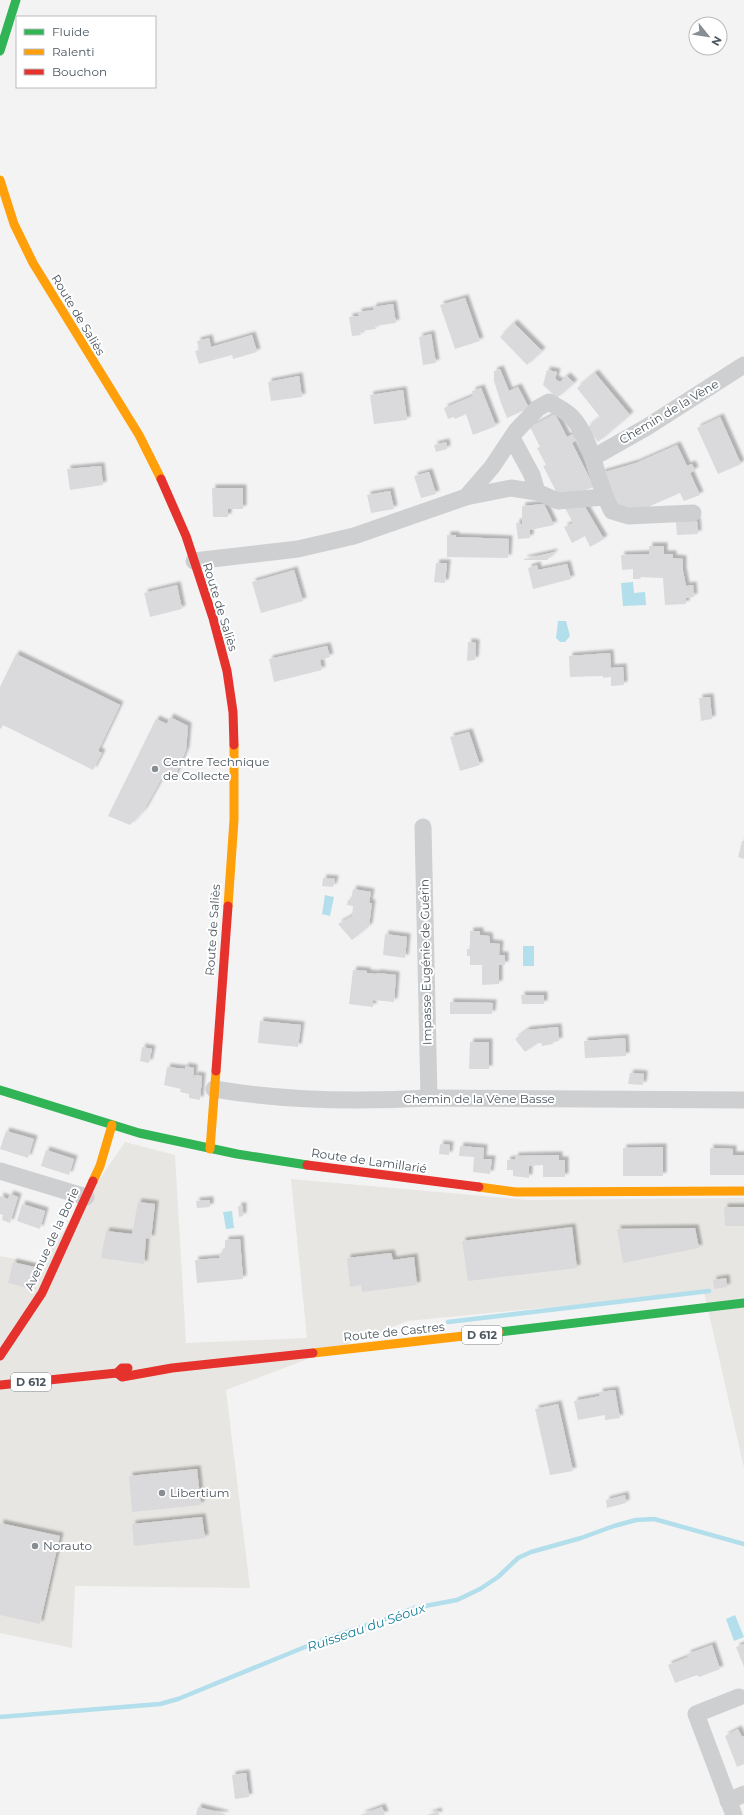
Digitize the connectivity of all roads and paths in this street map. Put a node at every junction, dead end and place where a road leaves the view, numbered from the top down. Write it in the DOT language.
graph roads {
  1 [pos="16,0"];
  2 [pos="0,51"];
  3 [pos="0,180"];
  4 [pos="744,365"];
  5 [pos="512,438"];
  6 [pos="594,457"];
  7 [pos="537,492"];
  8 [pos="466,497"];
  9 [pos="604,497"];
  10 [pos="694,513"];
  11 [pos="194,561"];
  12 [pos="423,826"];
  13 [pos="214,1089"];
  14 [pos="0,1090"];
  15 [pos="429,1098"];
  16 [pos="744,1100"];
  17 [pos="112,1125"];
  18 [pos="210,1149"];
  19 [pos="0,1171"];
  20 [pos="744,1191"];
  21 [pos="86,1197"];
  22 [pos="744,1299"];
  23 [pos="744,1303"];
  24 [pos="712,1306"];
  25 [pos="0,1356"];
  26 [pos="62,1378"];
  27 [pos="0,1385"];
  28 [pos="0,1394"];
  29 [pos="739,1697"];
  30 [pos="744,1794"];
  31 [pos="731,1808"];
  1 -- 2 [label="main road"];
  3 -- 11 [label="main road, Route de Saliès"];
  4 -- 6 [label="street, Chemin de la Vène"];
  5 -- 6 [label="street"];
  5 -- 7 [label="street"];
  5 -- 8 [label="street"];
  6 -- 9 [label="street"];
  7 -- 8 [label="street"];
  7 -- 9 [label="street"];
  8 -- 11 [label="street"];
  9 -- 10 [label="street"];
  11 -- 13 [label="main road, Route de Saliès"];
  12 -- 15 [label="street, Impasse Eugénie de Guérin"];
  13 -- 15 [label="street, Chemin de la Vène Basse"];
  13 -- 18 [label="main road, Route de Saliès"];
  14 -- 17 [label="main road, Route de Lamillarié"];
  15 -- 16 [label="street, Chemin de la Vène Basse"];
  17 -- 18 [label="main road, Route de Lamillarié"];
  17 -- 21 [label="main road, Avenue de la Borie"];
  18 -- 20 [label="main road, Route de Lamillarié"];
  19 -- 21 [label="street"];
  21 -- 25 [label="main road, Avenue de la Borie"];
  22 -- 24 [label="main road, Route de Castres / D 612"];
  23 -- 24 [label="main road, Route de Castres / D 612"];
  24 -- 26 [label="main road, Route de Castres / D 612"];
  26 -- 27 [label="main road, Route de Castres / D 612"];
  26 -- 28 [label="main road"];
  29 -- 31 [label="street"];
  30 -- 31 [label="street"];
}
